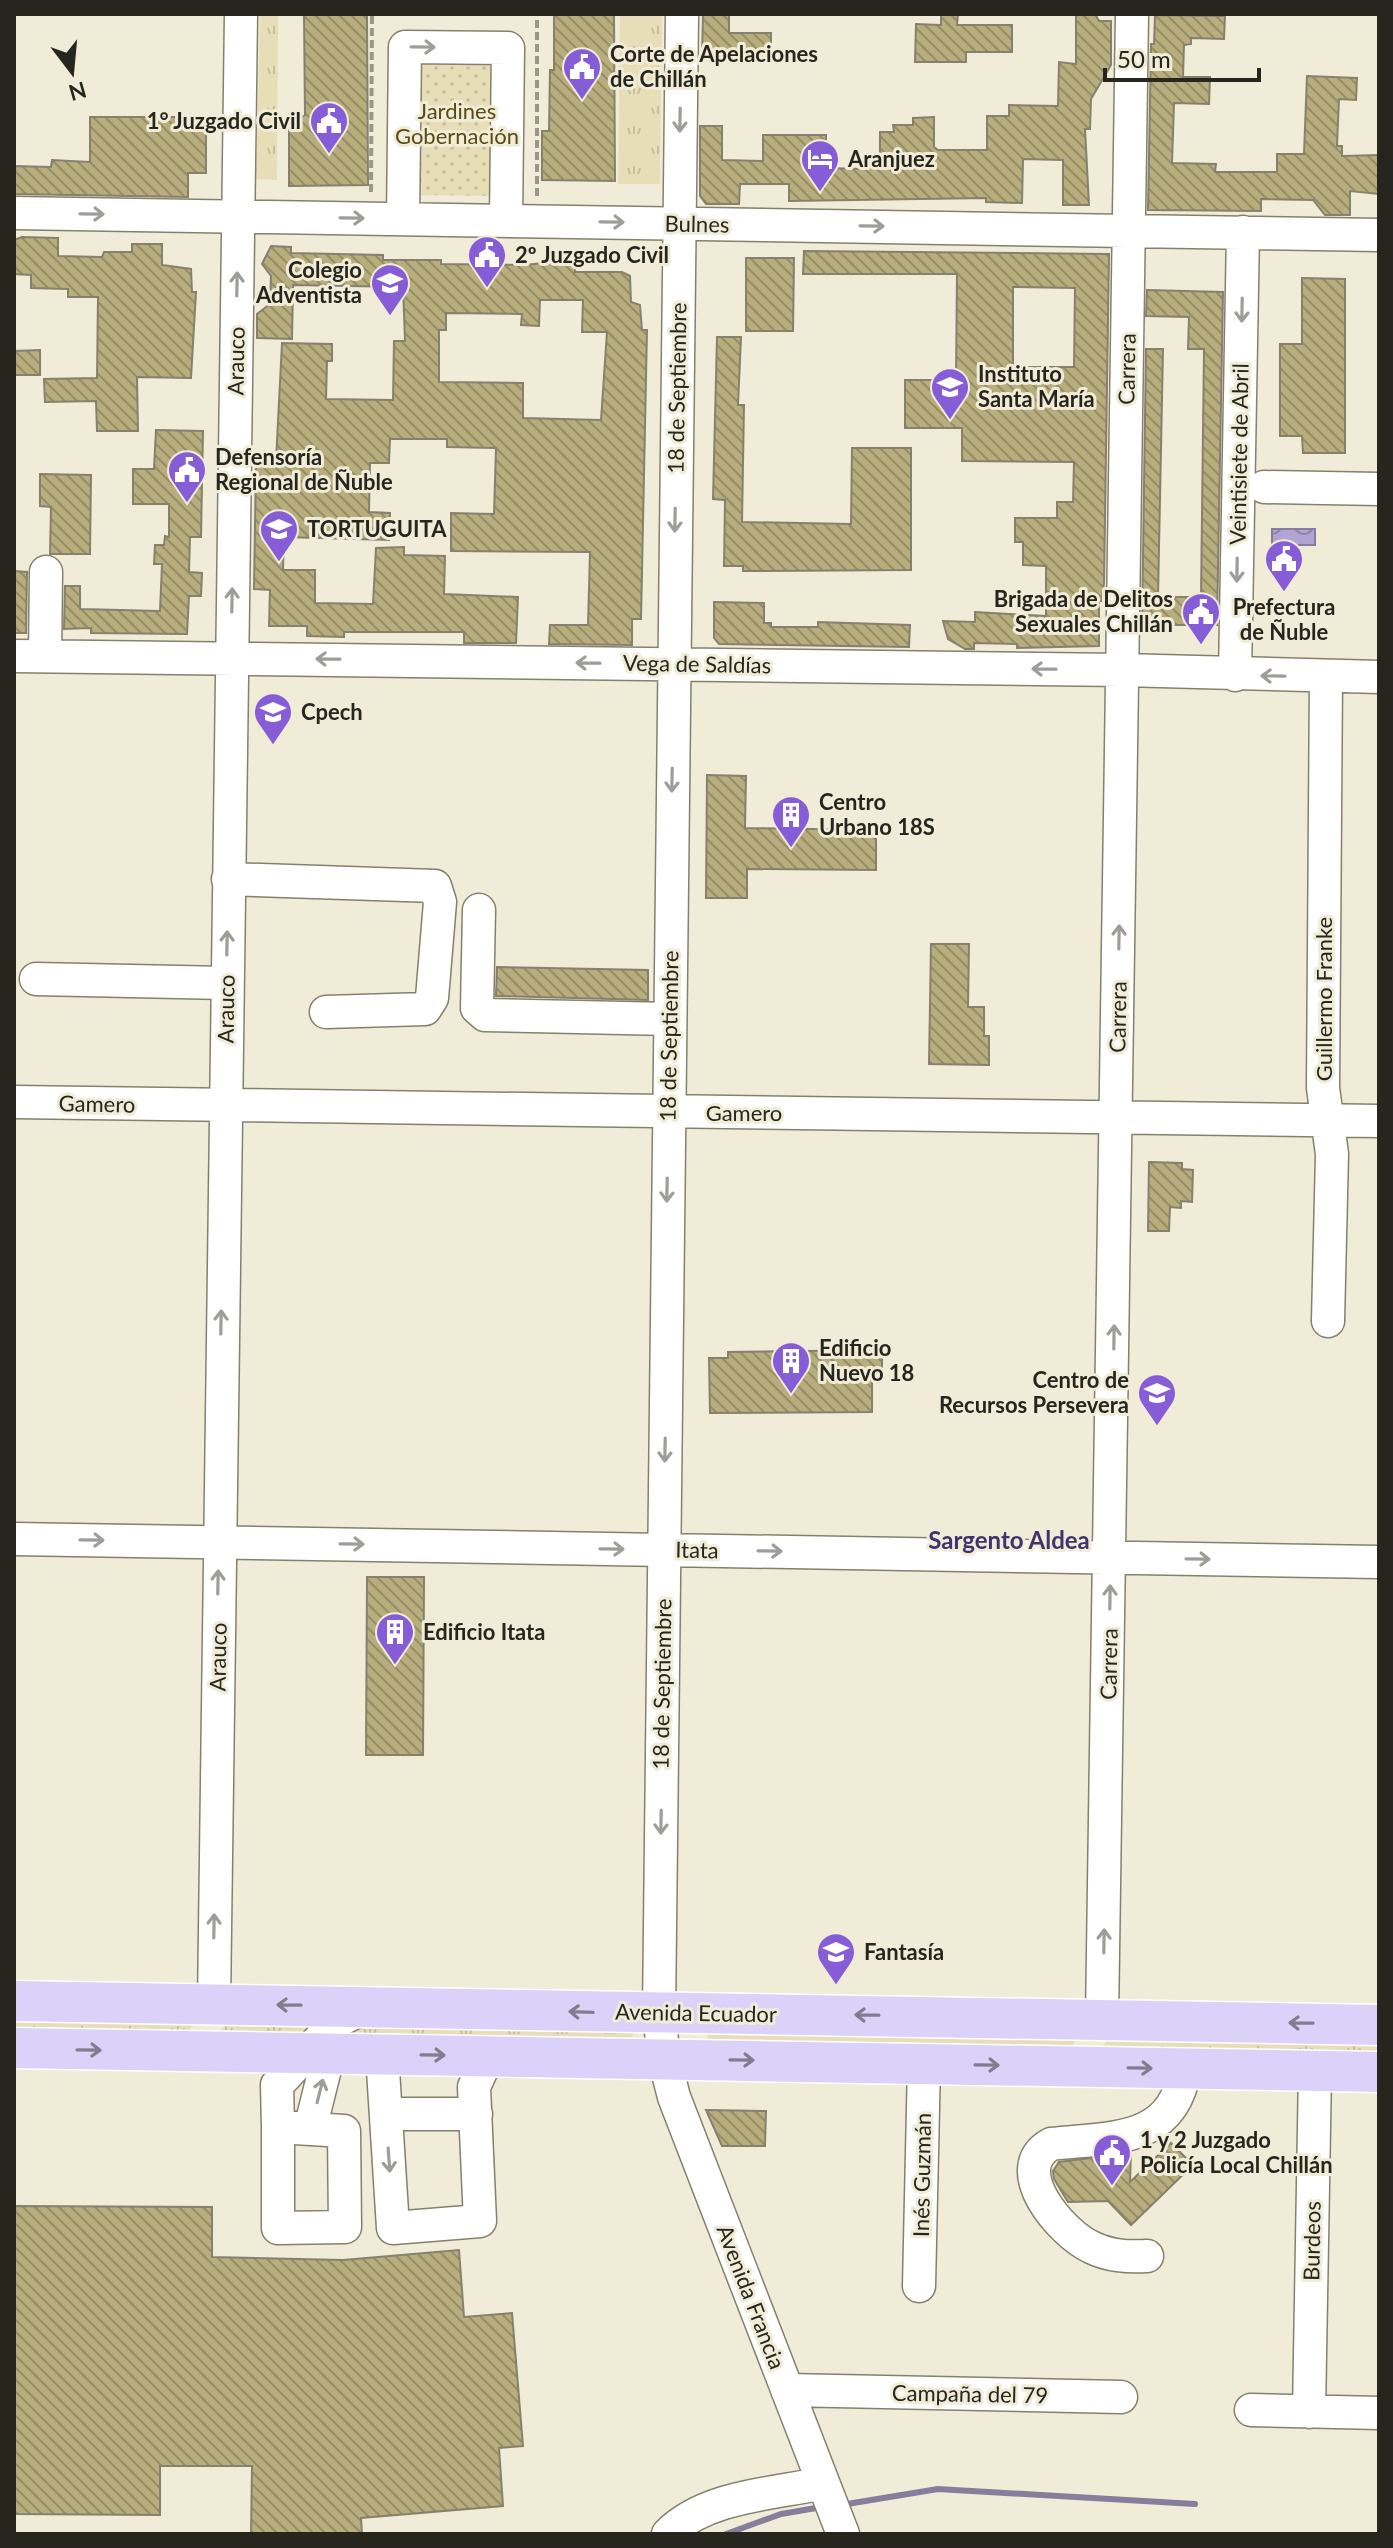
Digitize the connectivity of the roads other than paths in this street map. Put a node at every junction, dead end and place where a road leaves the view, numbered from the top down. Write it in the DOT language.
graph roads {
  1 [pos="241,14"];
  2 [pos="682,14"];
  3 [pos="1132,14"];
  4 [pos="14,213"];
  5 [pos="238,216"];
  6 [pos="403,219"];
  7 [pos="521,221"];
  8 [pos="679,223"];
  9 [pos="1129,231"];
  10 [pos="1243,232"];
  11 [pos="1379,235"];
  12 [pos="1264,487"];
  13 [pos="1379,489"];
  14 [pos="46,572"];
  15 [pos="29,656"];
  16 [pos="231,658"];
  17 [pos="674,664"];
  18 [pos="1122,670"];
  19 [pos="1235,675"];
  20 [pos="1326,676"];
  21 [pos="1379,677"];
  22 [pos="228,879"];
  23 [pos="479,910"];
  24 [pos="36,979"];
  25 [pos="226,983"];
  26 [pos="326,1012"];
  27 [pos="669,1019"];
  28 [pos="14,1102"];
  29 [pos="224,1105"];
  30 [pos="668,1112"];
  31 [pos="1116,1116"];
  32 [pos="1327,1120"];
  33 [pos="1379,1121"];
  34 [pos="1328,1321"];
  35 [pos="14,1539"];
  36 [pos="219,1542"];
  37 [pos="664,1549"];
  38 [pos="1111,1557"];
  39 [pos="1379,1562"];
  40 [pos="14,2001"];
  41 [pos="214,2004"];
  42 [pos="367,2006"];
  43 [pos="659,2014"];
  44 [pos="1102,2019"];
  45 [pos="1379,2025"];
  46 [pos="165,2051"];
  47 [pos="16,2053"];
  48 [pos="319,2053"];
  49 [pos="382,2054"];
  50 [pos="488,2056"];
  51 [pos="664,2058"];
  52 [pos="924,2064"];
  53 [pos="1062,2066"];
  54 [pos="1185,2069"];
  55 [pos="1315,2071"];
  56 [pos="1379,2072"];
  57 [pos="386,2114"];
  58 [pos="476,2114"];
  59 [pos="278,2127"];
  60 [pos="310,2129"];
  61 [pos="1147,2256"];
  62 [pos="919,2286"];
  63 [pos="803,2390"];
  64 [pos="1121,2397"];
  65 [pos="1251,2410"];
  66 [pos="1309,2412"];
  67 [pos="1379,2413"];
  68 [pos="832,2506"];
  69 [pos="668,2534"];
  1 -- 5 [label="street, Arauco"];
  2 -- 8 [label="street, 18 de Septiembre, one-way"];
  3 -- 9 [label="street, Carrera"];
  4 -- 5 [label="street, Bulnes, one-way"];
  5 -- 6 [label="street, Bulnes, one-way"];
  16 -- 5 [label="street, Arauco, one-way"];
  6 -- 7 [label="street, Bulnes"];
  6 -- 7 [label="street, one-way"];
  7 -- 8 [label="street, Bulnes, one-way"];
  8 -- 9 [label="street, Bulnes, one-way"];
  8 -- 17 [label="street, 18 de Septiembre, one-way"];
  9 -- 10 [label="street, Bulnes"];
  9 -- 18 [label="street, Carrera"];
  10 -- 11 [label="street, Bulnes"];
  10 -- 19 [label="street, Veintisiete de Abril, one-way"];
  12 -- 13 [label="street"];
  14 -- 15 [label="street"];
  15 -- 16 [label="street, Vega de Saldías"];
  17 -- 16 [label="street, Vega de Saldías, one-way"];
  16 -- 22 [label="street, Arauco"];
  18 -- 17 [label="street, Vega de Saldías, one-way"];
  17 -- 27 [label="street, 18 de Septiembre, one-way"];
  18 -- 19 [label="street, Vega de Saldías"];
  31 -- 18 [label="street, Carrera, one-way"];
  20 -- 19 [label="street, Vega de Saldías, one-way"];
  20 -- 21 [label="street, Vega de Saldías"];
  20 -- 32 [label="street, Guillermo Franke"];
  25 -- 22 [label="street, Arauco, one-way"];
  22 -- 26 [label="street"];
  23 -- 27 [label="street"];
  24 -- 25 [label="street"];
  25 -- 29 [label="street, Arauco"];
  27 -- 30 [label="street, 18 de Septiembre"];
  28 -- 29 [label="street, Gamero"];
  29 -- 30 [label="street, Gamero"];
  36 -- 29 [label="street, Arauco, one-way"];
  30 -- 31 [label="street, Gamero"];
  30 -- 37 [label="street, 18 de Septiembre, one-way"];
  31 -- 32 [label="street, Gamero"];
  38 -- 31 [label="street, Carrera, one-way"];
  32 -- 33 [label="street, Gamero"];
  32 -- 34 [label="street, Guillermo Franke"];
  35 -- 36 [label="street, Itata, one-way"];
  36 -- 37 [label="street, Itata, one-way"];
  41 -- 36 [label="street, Arauco, one-way"];
  37 -- 38 [label="street, Itata, one-way"];
  37 -- 43 [label="street, 18 de Septiembre, one-way"];
  38 -- 39 [label="street, Itata, one-way"];
  44 -- 38 [label="street, Carrera, one-way"];
  40 -- 41 [label="main road, Avenida Ecuador"];
  42 -- 41 [label="main road, Avenida Ecuador, one-way"];
  41 -- 46 [label="main road"];
  43 -- 42 [label="main road, Avenida Ecuador, one-way"];
  42 -- 48 [label="street"];
  44 -- 43 [label="main road, Avenida Ecuador, one-way"];
  43 -- 51 [label="street, 18 de Septiembre"];
  45 -- 44 [label="main road, Avenida Ecuador, one-way"];
  44 -- 53 [label="main road"];
  47 -- 46 [label="main road, Avenida Ecuador, one-way"];
  46 -- 48 [label="main road, Avenida Ecuador"];
  48 -- 49 [label="main road, Avenida Ecuador"];
  48 -- 59 [label="street"];
  60 -- 48 [label="street, one-way"];
  49 -- 50 [label="main road, Avenida Ecuador, one-way"];
  49 -- 57 [label="street"];
  50 -- 51 [label="main road, Avenida Ecuador"];
  50 -- 58 [label="street"];
  51 -- 52 [label="main road, Avenida Ecuador, one-way"];
  51 -- 63 [label="street, Avenida Francia"];
  52 -- 53 [label="main road, Avenida Ecuador, one-way"];
  52 -- 62 [label="street, Inés Guzmán"];
  53 -- 54 [label="main road, Avenida Ecuador, one-way"];
  54 -- 55 [label="main road, Avenida Ecuador"];
  54 -- 61 [label="street"];
  55 -- 56 [label="main road, Avenida Ecuador"];
  55 -- 66 [label="street, Burdeos"];
  57 -- 58 [label="street"];
  57 -- 58 [label="street, one-way"];
  59 -- 60 [label="street"];
  59 -- 60 [label="street"];
  63 -- 64 [label="street, Campaña del 79"];
  63 -- 68 [label="street, Avenida Francia"];
  65 -- 66 [label="street"];
  66 -- 67 [label="street"];
  68 -- 69 [label="street"];
}
